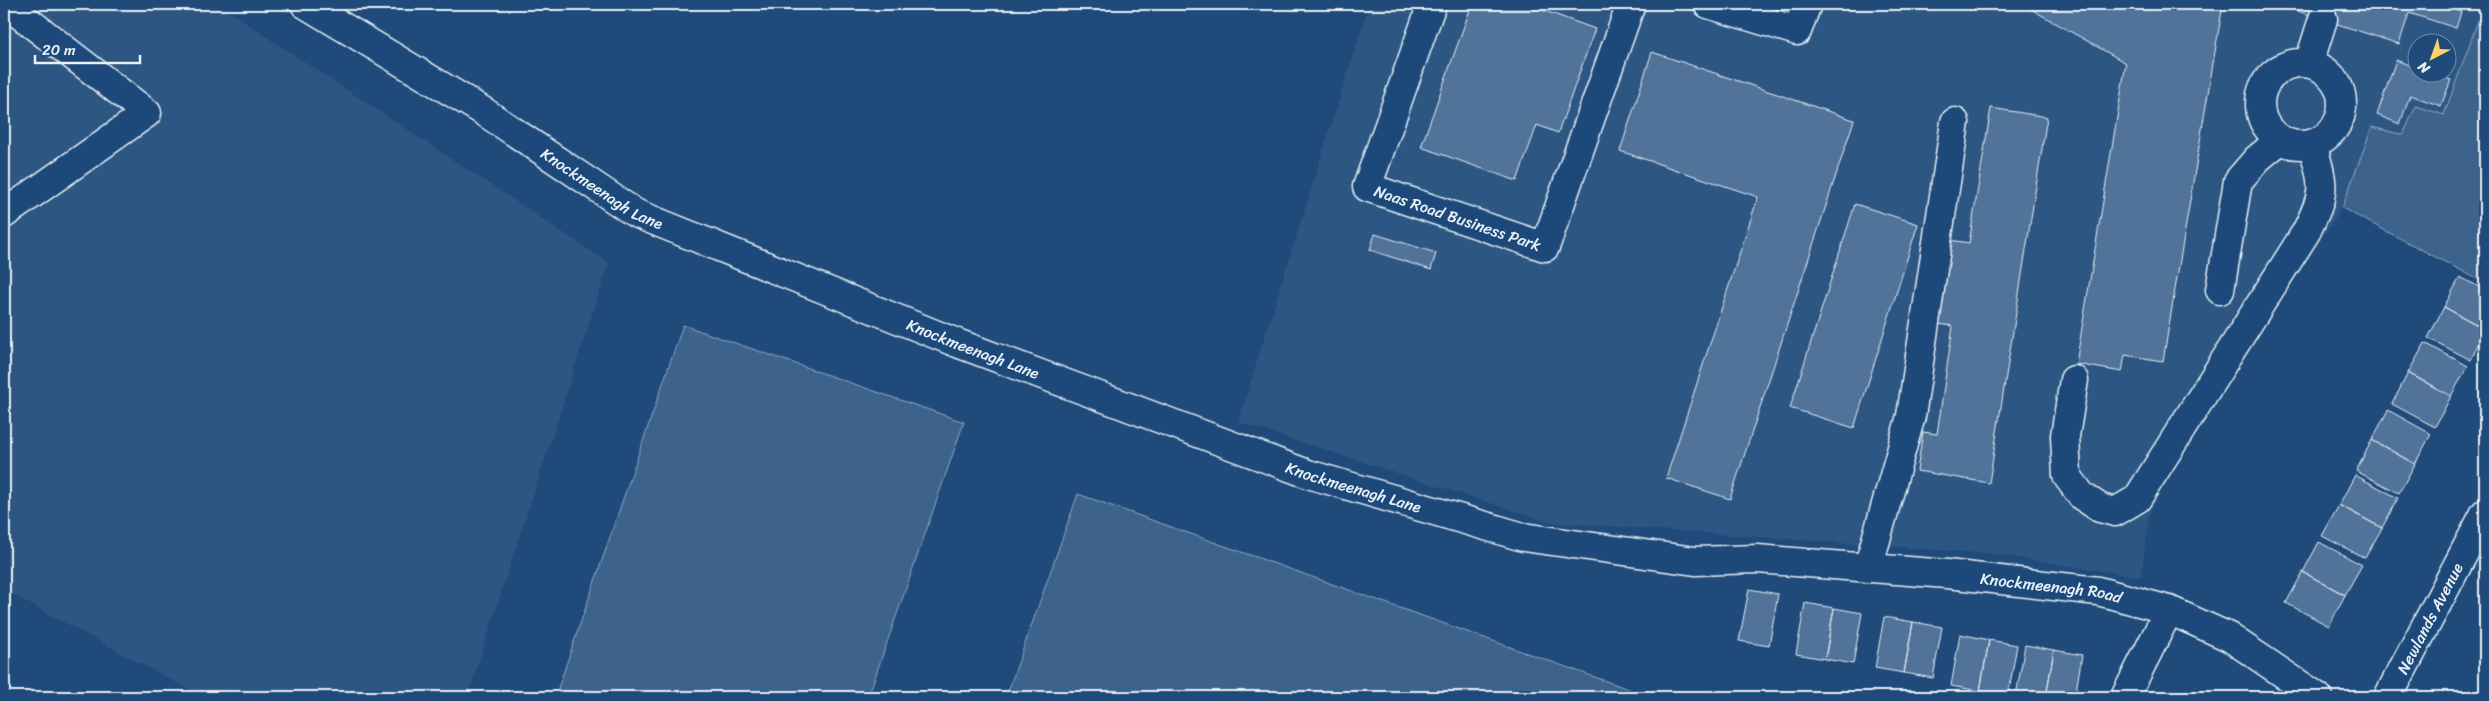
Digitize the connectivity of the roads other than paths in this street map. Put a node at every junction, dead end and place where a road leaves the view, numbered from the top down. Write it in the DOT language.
graph roads {
  1 [pos="6,4"];
  2 [pos="305,4"];
  3 [pos="1432,4"];
  4 [pos="1631,4"];
  5 [pos="1708,4"];
  6 [pos="1807,4"];
  7 [pos="2323,19"];
  8 [pos="2310,63"];
  9 [pos="1955,122"];
  10 [pos="2280,140"];
  11 [pos="2312,144"];
  12 [pos="4,214"];
  13 [pos="2220,290"];
  14 [pos="2074,380"];
  15 [pos="2485,513"];
  16 [pos="1757,559"];
  17 [pos="1868,568"];
  18 [pos="2169,610"];
  19 [pos="2125,697"];
  20 [pos="2318,697"];
  21 [pos="2388,697"];
  1 -- 12 [label="street"];
  2 -- 16 [label="street, Knockmeenagh Lane"];
  3 -- 4 [label="street, Naas Road Business Park"];
  5 -- 6 [label="street"];
  7 -- 8 [label="street"];
  8 -- 10 [label="street"];
  8 -- 11 [label="street"];
  9 -- 17 [label="street"];
  10 -- 11 [label="street"];
  10 -- 13 [label="street"];
  11 -- 14 [label="street"];
  15 -- 21 [label="street, Newlands Avenue"];
  16 -- 17 [label="street, Knockmeenagh Road"];
  17 -- 18 [label="street, Knockmeenagh Road"];
  18 -- 19 [label="street"];
  18 -- 20 [label="street, Knockmeenagh Road"];
}
